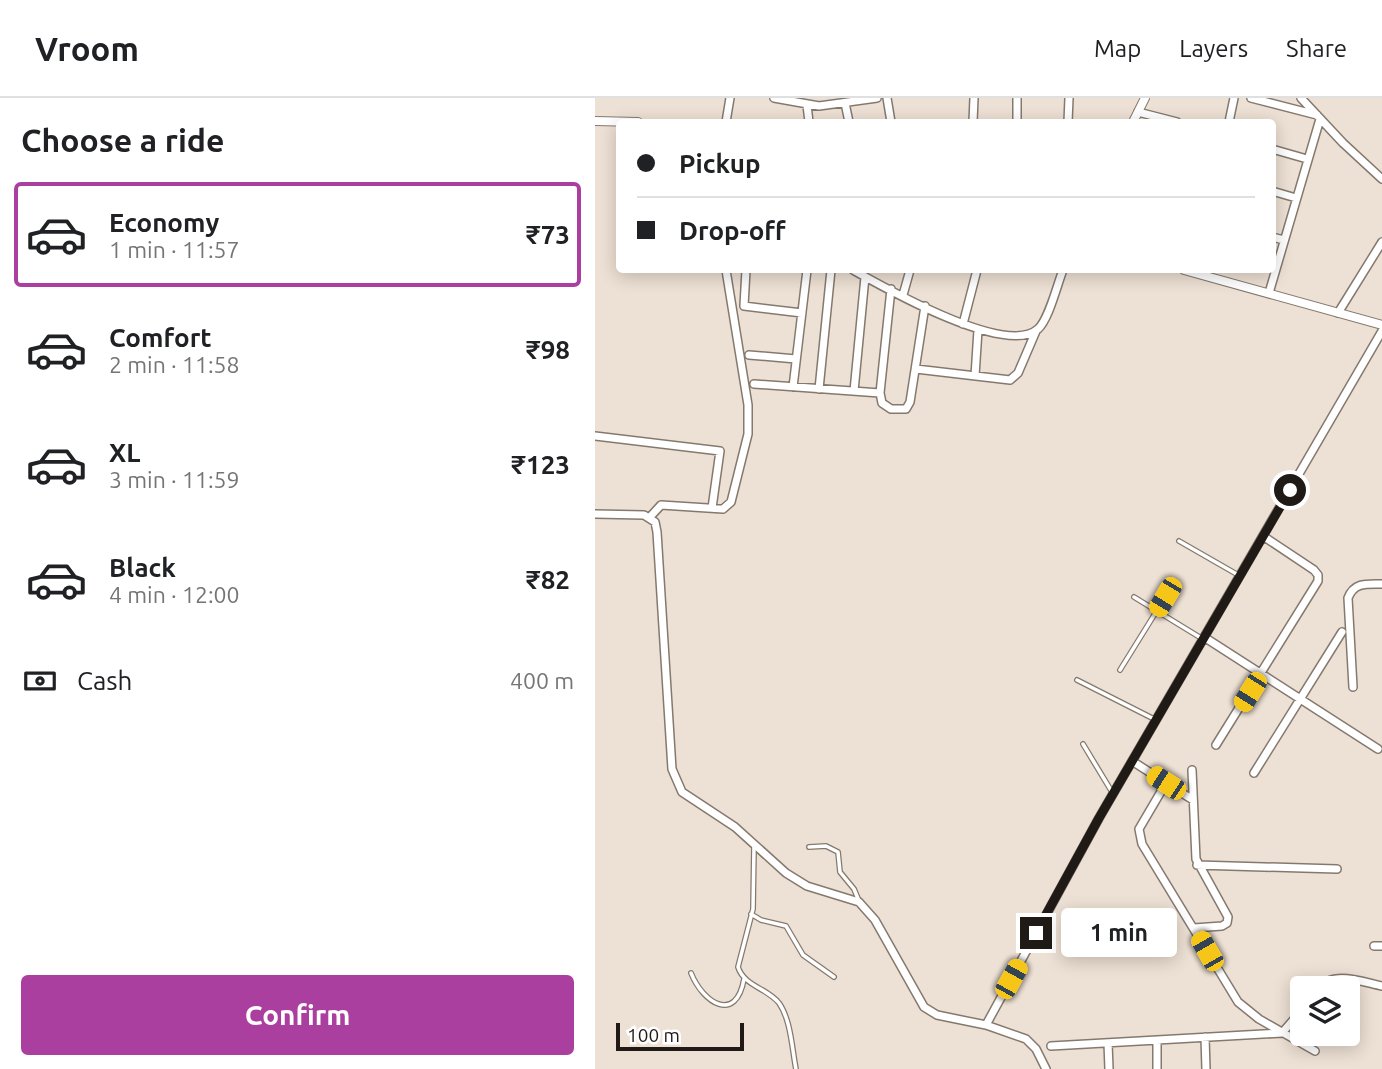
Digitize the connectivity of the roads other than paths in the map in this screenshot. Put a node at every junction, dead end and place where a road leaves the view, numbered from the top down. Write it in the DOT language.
graph roads {
  1 [pos="730,98"];
  2 [pos="778,98"];
  3 [pos="877,98"];
  4 [pos="887,98"];
  5 [pos="974,98"];
  6 [pos="1017,98"];
  7 [pos="1069,98"];
  8 [pos="1145,98"];
  9 [pos="1234,98"];
  10 [pos="1251,98"];
  11 [pos="1301,98"];
  12 [pos="845,103"];
  13 [pos="807,105"];
  14 [pos="1138,111"];
  15 [pos="1319,117"];
  16 [pos="726,119"];
  17 [pos="809,119"];
  18 [pos="848,119"];
  19 [pos="890,119"];
  20 [pos="973,119"];
  21 [pos="1017,119"];
  22 [pos="1068,119"];
  23 [pos="1134,119"];
  24 [pos="1166,119"];
  25 [pos="1230,119"];
  26 [pos="595,121"];
  27 [pos="616,121"];
  28 [pos="1276,150"];
  29 [pos="1307,159"];
  30 [pos="1382,178"];
  31 [pos="1276,192"];
  32 [pos="1296,198"];
  33 [pos="1276,238"];
  34 [pos="1284,240"];
  35 [pos="1382,242"];
  36 [pos="1276,268"];
  37 [pos="727,273"];
  38 [pos="746,273"];
  39 [pos="807,273"];
  40 [pos="831,273"];
  41 [pos="858,273"];
  42 [pos="909,273"];
  43 [pos="976,273"];
  44 [pos="1062,273"];
  45 [pos="1198,273"];
  46 [pos="1275,273"];
  47 [pos="865,277"];
  48 [pos="891,289"];
  49 [pos="1269,293"];
  50 [pos="902,295"];
  51 [pos="925,306"];
  52 [pos="802,313"];
  53 [pos="1338,313"];
  54 [pos="963,324"];
  55 [pos="1382,325"];
  56 [pos="978,330"];
  57 [pos="1036,331"];
  58 [pos="1382,331"];
  59 [pos="749,355"];
  60 [pos="796,359"];
  61 [pos="916,369"];
  62 [pos="975,376"];
  63 [pos="754,384"];
  64 [pos="793,387"];
  65 [pos="820,389"];
  66 [pos="854,391"];
  67 [pos="880,393"];
  68 [pos="595,436"];
  69 [pos="712,508"];
  70 [pos="595,514"];
  71 [pos="650,517"];
  72 [pos="1263,536"];
  73 [pos="1179,541"];
  74 [pos="1240,576"];
  75 [pos="1174,583"];
  76 [pos="1382,584"];
  77 [pos="1135,597"];
  78 [pos="1157,611"];
  79 [pos="1342,632"];
  80 [pos="1203,638"];
  81 [pos="1120,670"];
  82 [pos="1261,674"];
  83 [pos="1077,680"];
  84 [pos="1353,687"];
  85 [pos="1302,700"];
  86 [pos="1156,720"];
  87 [pos="1083,744"];
  88 [pos="1216,745"];
  89 [pos="1378,749"];
  90 [pos="1132,761"];
  91 [pos="1192,770"];
  92 [pos="1254,773"];
  93 [pos="1166,783"];
  94 [pos="1113,793"];
  95 [pos="1193,800"];
  96 [pos="754,844"];
  97 [pos="809,847"];
  98 [pos="1197,865"];
  99 [pos="1337,869"];
  100 [pos="859,902"];
  101 [pos="751,914"];
  102 [pos="1194,928"];
  103 [pos="691,973"];
  104 [pos="834,978"];
  105 [pos="744,979"];
  106 [pos="1360,983"];
  107 [pos="1382,986"];
  108 [pos="1290,1024"];
  109 [pos="986,1025"];
  110 [pos="1282,1033"];
  111 [pos="1205,1037"];
  112 [pos="1157,1040"];
  113 [pos="1108,1043"];
  114 [pos="1051,1046"];
  115 [pos="1315,1051"];
  116 [pos="796,1069"];
  117 [pos="1046,1069"];
  118 [pos="1109,1069"];
  119 [pos="1157,1069"];
  120 [pos="1206,1069"];
  1 -- 16 [label="street"];
  2 -- 13 [label="street"];
  3 -- 12 [label="street"];
  4 -- 19 [label="street"];
  5 -- 20 [label="street"];
  6 -- 21 [label="street"];
  7 -- 22 [label="street"];
  8 -- 14 [label="street"];
  9 -- 25 [label="street"];
  10 -- 15 [label="street"];
  11 -- 15 [label="street"];
  12 -- 13 [label="street"];
  12 -- 18 [label="street"];
  13 -- 17 [label="street"];
  14 -- 23 [label="street"];
  14 -- 24 [label="street"];
  15 -- 29 [label="street"];
  15 -- 30 [label="street"];
  26 -- 27 [label="street"];
  28 -- 29 [label="street"];
  29 -- 32 [label="street"];
  31 -- 32 [label="street"];
  32 -- 34 [label="street"];
  33 -- 34 [label="street"];
  34 -- 36 [label="street"];
  35 -- 53 [label="street"];
  37 -- 69 [label="street"];
  38 -- 52 [label="street"];
  39 -- 52 [label="street"];
  40 -- 65 [label="street"];
  41 -- 47 [label="street"];
  42 -- 50 [label="street"];
  43 -- 54 [label="street"];
  44 -- 57 [label="street"];
  45 -- 49 [label="street"];
  46 -- 49 [label="street"];
  47 -- 48 [label="street"];
  47 -- 66 [label="street"];
  48 -- 50 [label="street"];
  48 -- 67 [label="street"];
  49 -- 53 [label="street"];
  50 -- 51 [label="street"];
  51 -- 54 [label="street"];
  51 -- 61 [label="street"];
  52 -- 60 [label="street"];
  53 -- 55 [label="street"];
  54 -- 56 [label="street"];
  56 -- 57 [label="street"];
  56 -- 62 [label="street"];
  57 -- 62 [label="street"];
  58 -- 72 [label="street"];
  59 -- 60 [label="street"];
  60 -- 64 [label="street"];
  61 -- 62 [label="street"];
  61 -- 67 [label="street"];
  63 -- 64 [label="street"];
  64 -- 65 [label="street"];
  65 -- 66 [label="street"];
  66 -- 67 [label="street"];
  68 -- 69 [label="street"];
  69 -- 71 [label="street"];
  70 -- 71 [label="street"];
  71 -- 96 [label="street"];
  72 -- 74 [label="street"];
  72 -- 82 [label="street"];
  73 -- 74 [label="lane"];
  74 -- 80 [label="street"];
  75 -- 78 [label="lane"];
  76 -- 84 [label="street"];
  77 -- 78 [label="lane"];
  78 -- 80 [label="lane"];
  78 -- 81 [label="lane"];
  79 -- 85 [label="street"];
  80 -- 82 [label="street"];
  80 -- 86 [label="street"];
  82 -- 85 [label="street"];
  82 -- 88 [label="street"];
  83 -- 86 [label="lane"];
  85 -- 89 [label="street"];
  85 -- 92 [label="street"];
  86 -- 90 [label="street"];
  87 -- 94 [label="lane"];
  90 -- 93 [label="street"];
  90 -- 94 [label="street"];
  91 -- 95 [label="street"];
  93 -- 95 [label="street"];
  93 -- 102 [label="street"];
  94 -- 109 [label="street"];
  95 -- 98 [label="street"];
  96 -- 100 [label="street"];
  96 -- 101 [label="lane"];
  97 -- 100 [label="lane"];
  98 -- 99 [label="street"];
  98 -- 102 [label="street"];
  100 -- 109 [label="street"];
  101 -- 104 [label="lane"];
  101 -- 105 [label="lane"];
  102 -- 110 [label="street"];
  103 -- 105 [label="lane"];
  105 -- 116 [label="lane"];
  106 -- 107 [label="street"];
  108 -- 110 [label="street"];
  109 -- 117 [label="street"];
  110 -- 111 [label="street"];
  110 -- 115 [label="street"];
  111 -- 112 [label="street"];
  111 -- 120 [label="street"];
  112 -- 113 [label="street"];
  112 -- 119 [label="street"];
  113 -- 114 [label="street"];
  113 -- 118 [label="street"];
}
